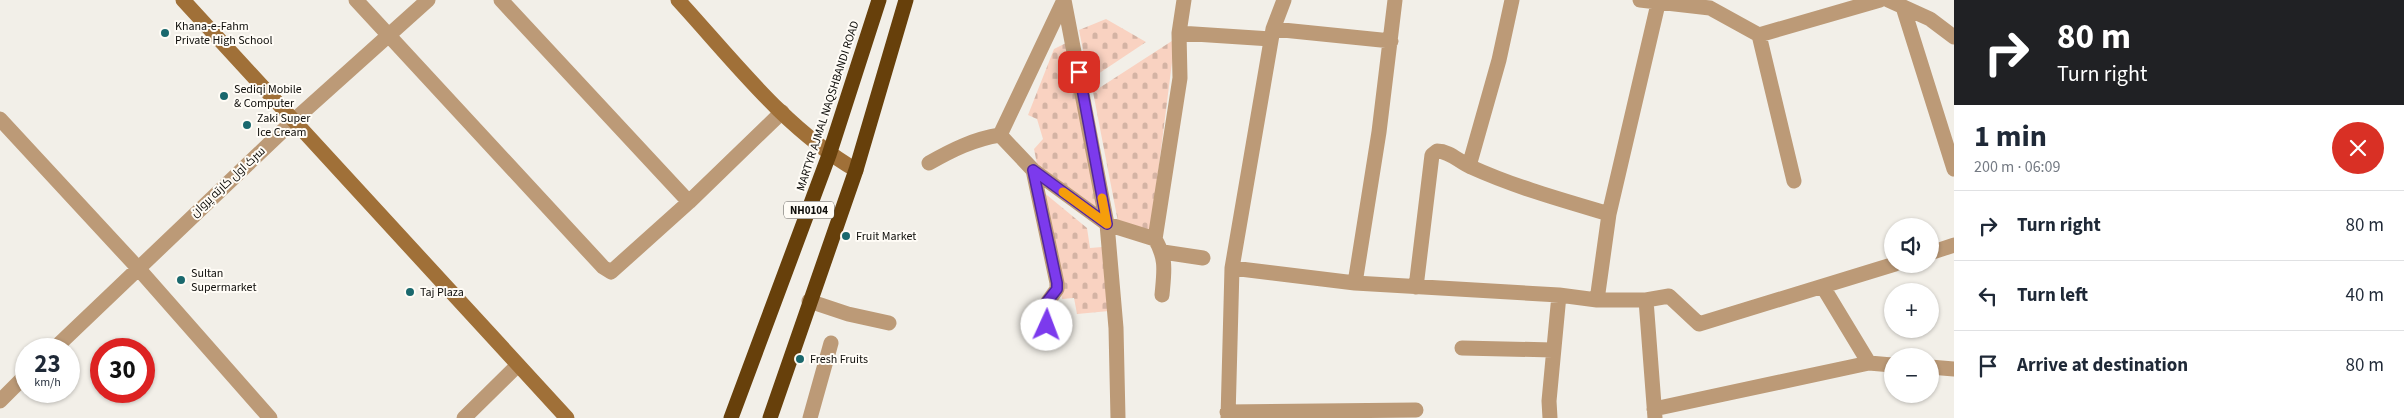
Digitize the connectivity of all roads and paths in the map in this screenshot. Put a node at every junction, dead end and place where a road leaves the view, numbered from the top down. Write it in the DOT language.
graph roads {
  1 [pos="183,0"];
  2 [pos="356,0"];
  3 [pos="428,0"];
  4 [pos="500,0"];
  5 [pos="678,0"];
  6 [pos="879,0"];
  7 [pos="906,0"];
  8 [pos="1064,0"];
  9 [pos="1184,0"];
  10 [pos="1284,0"];
  11 [pos="1395,0"];
  12 [pos="1512,0"];
  13 [pos="1640,0"];
  14 [pos="1880,0"];
  15 [pos="1888,0"];
  16 [pos="1658,4"];
  17 [pos="1903,7"];
  18 [pos="1179,33"];
  19 [pos="1272,34"];
  20 [pos="389,35"];
  21 [pos="1759,35"];
  22 [pos="1954,37"];
  23 [pos="1391,41"];
  24 [pos="782,112"];
  25 [pos="0,119"];
  26 [pos="292,122"];
  27 [pos="1000,136"];
  28 [pos="829,155"];
  29 [pos="930,163"];
  30 [pos="1469,166"];
  31 [pos="1954,169"];
  32 [pos="856,170"];
  33 [pos="1033,170"];
  34 [pos="1794,181"];
  35 [pos="689,202"];
  36 [pos="1609,214"];
  37 [pos="1107,224"];
  38 [pos="1155,239"];
  39 [pos="1954,245"];
  40 [pos="1939,250"];
  41 [pos="1163,252"];
  42 [pos="1203,258"];
  43 [pos="137,268"];
  44 [pos="1232,268"];
  45 [pos="1884,268"];
  46 [pos="1355,283"];
  47 [pos="1416,287"];
  48 [pos="1823,287"];
  49 [pos="1162,295"];
  50 [pos="1559,295"];
  51 [pos="1597,300"];
  52 [pos="1646,300"];
  53 [pos="809,301"];
  54 [pos="889,323"];
  55 [pos="65,338"];
  56 [pos="1048,342"];
  57 [pos="831,343"];
  58 [pos="1462,348"];
  59 [pos="1554,350"];
  60 [pos="1869,363"];
  61 [pos="1884,364"];
  62 [pos="518,365"];
  63 [pos="1939,368"];
  64 [pos="1954,369"];
  65 [pos="15,386"];
  66 [pos="0,401"];
  67 [pos="1416,410"];
  68 [pos="1654,413"];
  69 [pos="1227,415"];
  70 [pos="270,418"];
  71 [pos="464,418"];
  72 [pos="567,418"];
  73 [pos="731,418"];
  74 [pos="770,418"];
  75 [pos="810,418"];
  76 [pos="1118,418"];
  77 [pos="1550,418"];
  1 -- 26 [label="main road"];
  2 -- 20 [label="street"];
  3 -- 20 [label="street, سرک اول کارته پروان"];
  4 -- 35 [label="street"];
  5 -- 24 [label="main road"];
  6 -- 28 [label="highway, MARTYR AJMAL NAQSHBANDI ROAD / NH0104"];
  7 -- 32 [label="highway, NH0104"];
  8 -- 27 [label="street"];
  8 -- 37 [label="street"];
  9 -- 18 [label="street"];
  10 -- 19 [label="street"];
  11 -- 23 [label="street"];
  12 -- 30 [label="street"];
  13 -- 16 [label="street"];
  14 -- 21 [label="street"];
  15 -- 17 [label="street"];
  16 -- 21 [label="street"];
  16 -- 36 [label="street"];
  17 -- 22 [label="street"];
  17 -- 31 [label="street"];
  18 -- 19 [label="street"];
  18 -- 38 [label="street"];
  19 -- 23 [label="street"];
  19 -- 44 [label="street"];
  20 -- 26 [label="street, سرک اول کارته پروان"];
  20 -- 35 [label="street"];
  21 -- 34 [label="street"];
  23 -- 46 [label="street"];
  24 -- 28 [label="main road"];
  24 -- 35 [label="street"];
  25 -- 43 [label="street"];
  26 -- 43 [label="street, سرک اول کارته پروان"];
  26 -- 62 [label="main road"];
  27 -- 29 [label="street"];
  27 -- 33 [label="street"];
  28 -- 32 [label="main road"];
  28 -- 73 [label="highway, MARTYR AJMAL NAQSHBANDI ROAD / NH0104"];
  30 -- 36 [label="street"];
  30 -- 47 [label="street"];
  32 -- 53 [label="highway, NH0104"];
  33 -- 37 [label="street"];
  33 -- 56 [label="street"];
  36 -- 51 [label="street"];
  37 -- 38 [label="street"];
  37 -- 76 [label="street"];
  38 -- 41 [label="street"];
  39 -- 40 [label="street"];
  41 -- 42 [label="street"];
  41 -- 49 [label="street"];
  43 -- 55 [label="street, سرک اول کارته پروان"];
  43 -- 70 [label="street"];
  44 -- 46 [label="street"];
  44 -- 69 [label="street"];
  45 -- 48 [label="street"];
  46 -- 47 [label="street"];
  47 -- 50 [label="street"];
  48 -- 52 [label="street"];
  48 -- 60 [label="street"];
  50 -- 51 [label="street"];
  50 -- 59 [label="street"];
  51 -- 52 [label="street"];
  52 -- 68 [label="street"];
  53 -- 54 [label="street"];
  53 -- 74 [label="highway, NH0104"];
  57 -- 75 [label="street"];
  58 -- 59 [label="street"];
  59 -- 77 [label="street"];
  60 -- 61 [label="street"];
  60 -- 68 [label="street"];
  62 -- 71 [label="street"];
  62 -- 72 [label="main road"];
  63 -- 64 [label="street"];
  65 -- 66 [label="street"];
  67 -- 69 [label="street"];
}
